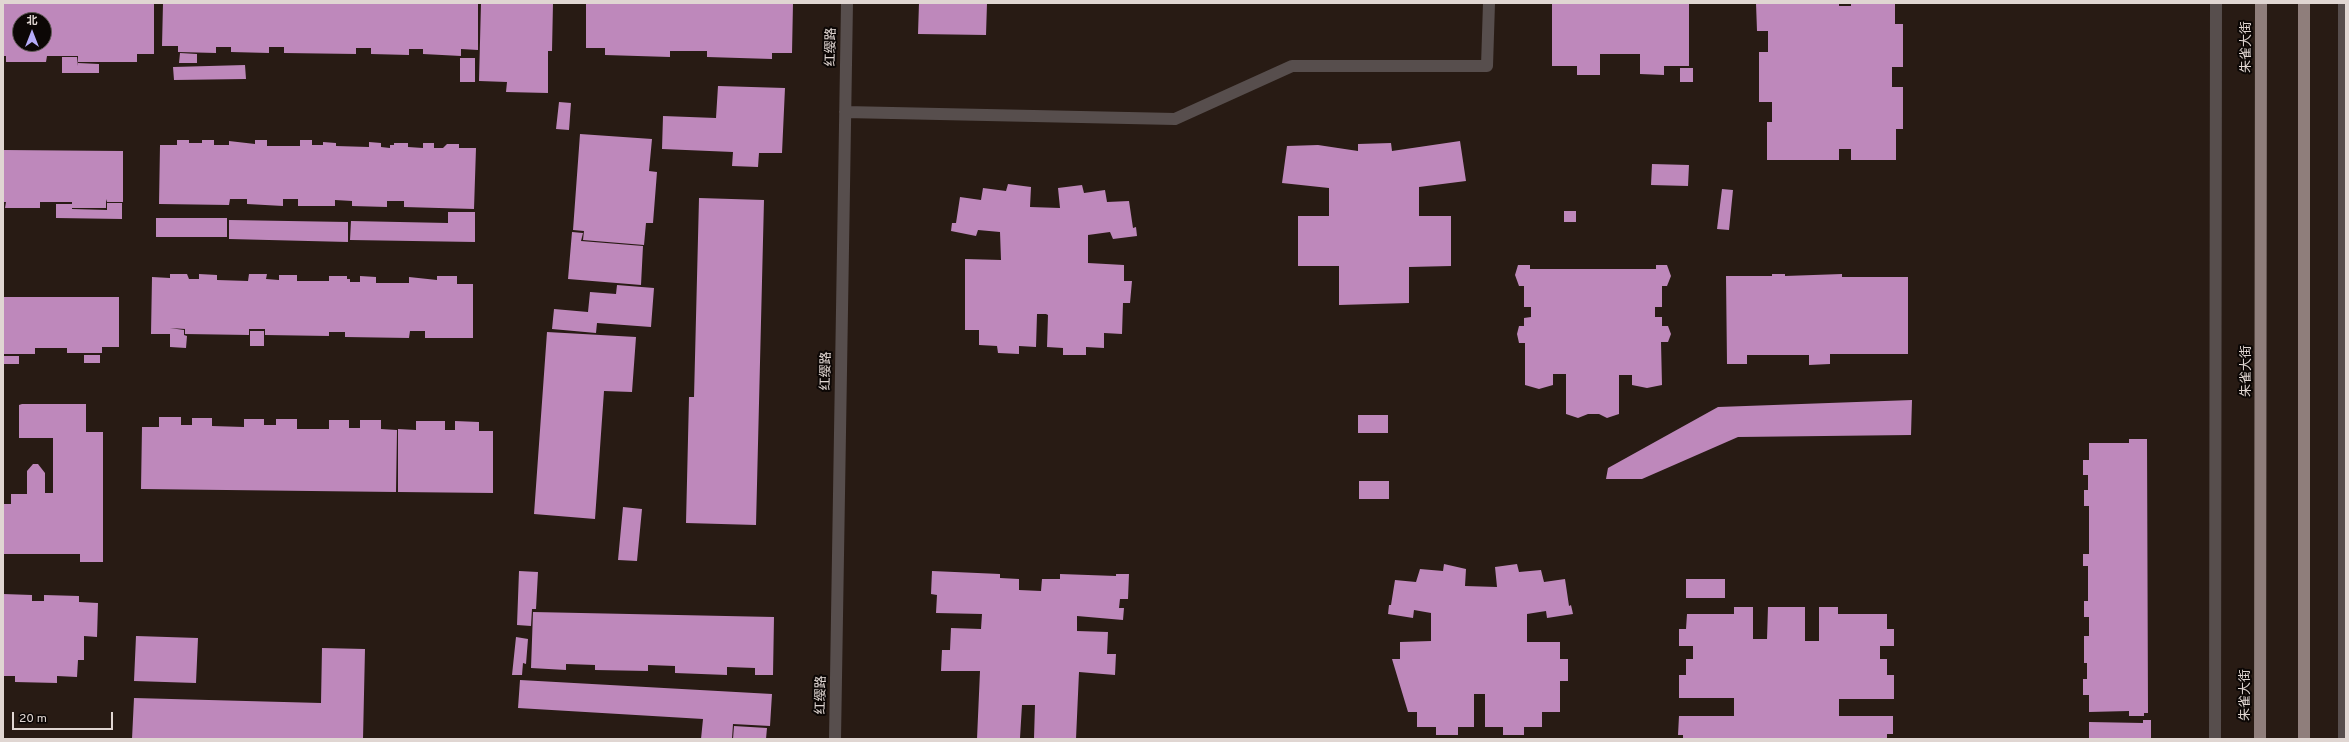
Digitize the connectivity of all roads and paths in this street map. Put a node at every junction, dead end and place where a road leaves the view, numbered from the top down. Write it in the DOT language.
graph roads {
  1 [pos="847,3"];
  2 [pos="1489,3"];
  3 [pos="2216,3"];
  4 [pos="2261,3"];
  5 [pos="2304,3"];
  6 [pos="2344,3"];
  7 [pos="845,112"];
  8 [pos="835,739"];
  9 [pos="2215,739"];
  10 [pos="2260,739"];
  11 [pos="2304,739"];
  12 [pos="2344,739"];
  1 -- 7 [label="street, 红缨路"];
  2 -- 7 [label="street"];
  3 -- 9 [label="street"];
  4 -- 10 [label="main road, 朱雀大街"];
  5 -- 11 [label="main road"];
  6 -- 12 [label="street"];
  7 -- 8 [label="street, 红缨路"];
}
